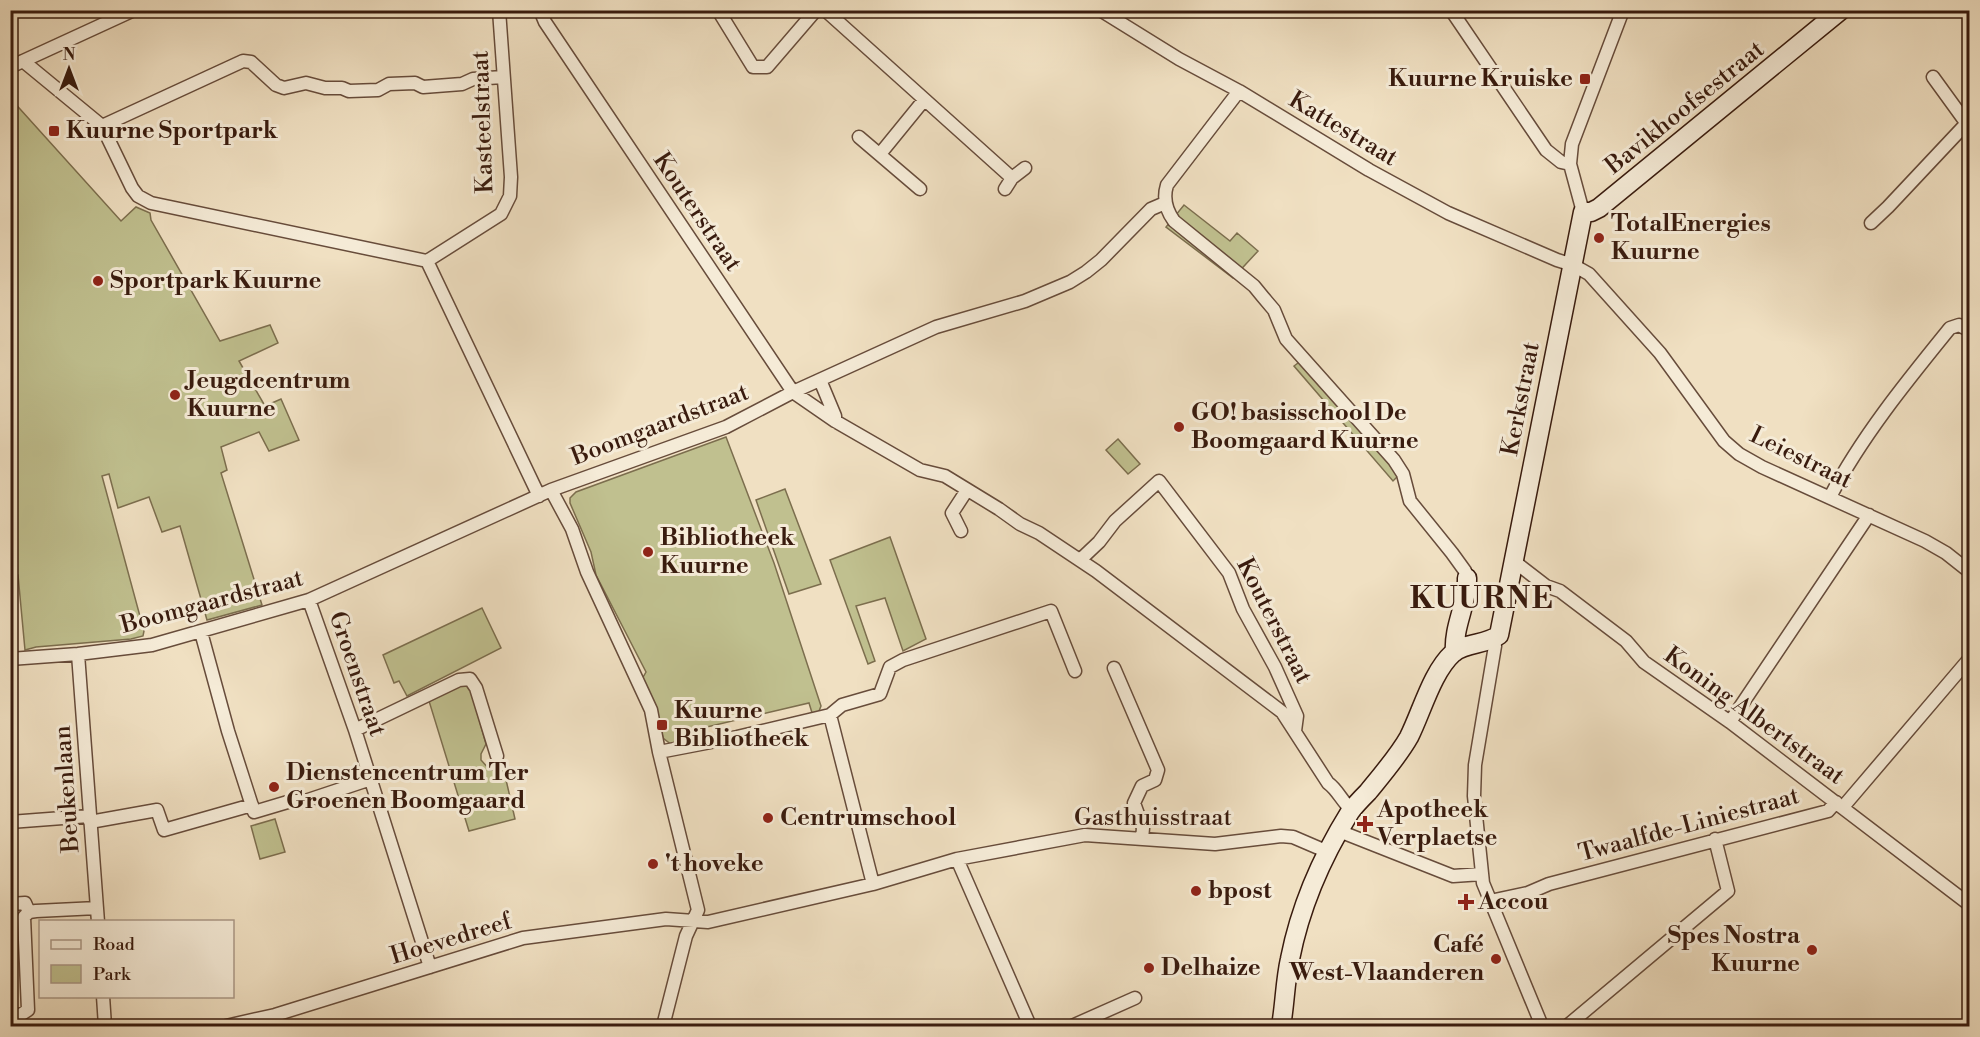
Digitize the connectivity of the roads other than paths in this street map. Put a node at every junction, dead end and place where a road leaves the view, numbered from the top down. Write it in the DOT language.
graph roads {
  1 [pos="134,10"];
  2 [pos="499,10"];
  3 [pos="540,10"];
  4 [pos="718,10"];
  5 [pos="816,10"];
  6 [pos="825,10"];
  7 [pos="1100,10"];
  8 [pos="1451,10"];
  9 [pos="1623,10"];
  10 [pos="1841,10"];
  11 [pos="23,62"];
  12 [pos="10,67"];
  13 [pos="503,77"];
  14 [pos="1933,77"];
  15 [pos="1239,91"];
  16 [pos="924,100"];
  17 [pos="102,126"];
  18 [pos="1968,126"];
  19 [pos="858,137"];
  20 [pos="880,154"];
  21 [pos="1570,164"];
  22 [pos="1025,168"];
  23 [pos="920,189"];
  24 [pos="1165,203"];
  25 [pos="1583,212"];
  26 [pos="1871,223"];
  27 [pos="427,261"];
  28 [pos="1573,265"];
  29 [pos="1970,331"];
  30 [pos="820,380"];
  31 [pos="793,392"];
  32 [pos="835,422"];
  33 [pos="551,490"];
  34 [pos="967,490"];
  35 [pos="539,496"];
  36 [pos="1830,497"];
  37 [pos="1869,515"];
  38 [pos="961,531"];
  39 [pos="1080,560"];
  40 [pos="1515,562"];
  41 [pos="1970,572"];
  42 [pos="1467,578"];
  43 [pos="309,600"];
  44 [pos="201,632"];
  45 [pos="1491,641"];
  46 [pos="1455,651"];
  47 [pos="78,654"];
  48 [pos="10,658"];
  49 [pos="1970,658"];
  50 [pos="1114,668"];
  51 [pos="1075,671"];
  52 [pos="830,714"];
  53 [pos="1730,722"];
  54 [pos="356,730"];
  55 [pos="1295,731"];
  56 [pos="659,752"];
  57 [pos="497,756"];
  58 [pos="371,778"];
  59 [pos="252,805"];
  60 [pos="1839,805"];
  61 [pos="1352,810"];
  62 [pos="89,819"];
  63 [pos="10,822"];
  64 [pos="1339,831"];
  65 [pos="1142,839"];
  66 [pos="1715,839"];
  67 [pos="1328,852"];
  68 [pos="957,860"];
  69 [pos="1482,874"];
  70 [pos="873,884"];
  71 [pos="1490,901"];
  72 [pos="10,904"];
  73 [pos="1970,905"];
  74 [pos="97,908"];
  75 [pos="29,912"];
  76 [pos="98,920"];
  77 [pos="693,921"];
  78 [pos="430,967"];
  79 [pos="103,998"];
  80 [pos="1135,998"];
  81 [pos="276,1021"];
  82 [pos="17,1026"];
  83 [pos="105,1026"];
  84 [pos="226,1026"];
  85 [pos="663,1026"];
  86 [pos="1030,1026"];
  87 [pos="1072,1026"];
  88 [pos="1281,1026"];
  89 [pos="1542,1026"];
  90 [pos="1567,1026"];
  1 -- 11 [label="street"];
  2 -- 13 [label="street, Kasteelstraat"];
  3 -- 31 [label="street, Kouterstraat"];
  4 -- 5 [label="street"];
  6 -- 16 [label="street"];
  7 -- 15 [label="street, Kattestraat"];
  8 -- 21 [label="street"];
  9 -- 21 [label="street"];
  10 -- 25 [label="street, Bavikhoofsestraat"];
  11 -- 12 [label="street"];
  11 -- 17 [label="street"];
  13 -- 17 [label="street"];
  13 -- 27 [label="street, Kasteelstraat"];
  14 -- 18 [label="street"];
  15 -- 24 [label="street"];
  15 -- 28 [label="street, Kattestraat"];
  16 -- 20 [label="street"];
  16 -- 22 [label="street"];
  17 -- 27 [label="street"];
  18 -- 26 [label="street"];
  19 -- 20 [label="street"];
  20 -- 23 [label="street"];
  21 -- 25 [label="street, Kerkstraat"];
  24 -- 30 [label="street, Boomgaardstraat"];
  24 -- 42 [label="street"];
  25 -- 28 [label="street, Kerkstraat"];
  27 -- 35 [label="street"];
  28 -- 36 [label="street, Leiestraat"];
  28 -- 40 [label="street, Kerkstraat"];
  29 -- 36 [label="street"];
  30 -- 31 [label="street, Boomgaardstraat"];
  30 -- 32 [label="street"];
  31 -- 32 [label="street, Kouterstraat"];
  31 -- 33 [label="street, Boomgaardstraat"];
  32 -- 34 [label="street, Kouterstraat"];
  33 -- 35 [label="street, Boomgaardstraat"];
  33 -- 56 [label="street"];
  34 -- 38 [label="street"];
  34 -- 39 [label="street, Kouterstraat"];
  35 -- 43 [label="street, Boomgaardstraat"];
  36 -- 37 [label="street, Leiestraat"];
  37 -- 41 [label="street, Leiestraat"];
  37 -- 53 [label="street"];
  39 -- 55 [label="street, Kouterstraat"];
  39 -- 55 [label="street, Kouterstraat"];
  40 -- 45 [label="street, Kerkstraat"];
  40 -- 53 [label="street, Koning Albertstraat"];
  42 -- 46 [label="street"];
  43 -- 44 [label="street, Boomgaardstraat"];
  43 -- 54 [label="street, Groenstraat"];
  44 -- 47 [label="street, Boomgaardstraat"];
  44 -- 59 [label="street"];
  45 -- 46 [label="street"];
  45 -- 69 [label="street, Kerkstraat"];
  46 -- 61 [label="street"];
  47 -- 48 [label="street, Boomgaardstraat"];
  47 -- 62 [label="street, Beukenlaan"];
  49 -- 60 [label="street"];
  50 -- 65 [label="street"];
  51 -- 52 [label="street"];
  52 -- 56 [label="street"];
  52 -- 70 [label="street"];
  53 -- 60 [label="street, Koning Albertstraat"];
  54 -- 57 [label="street"];
  54 -- 58 [label="street, Groenstraat"];
  55 -- 61 [label="street, Kouterstraat"];
  56 -- 77 [label="street"];
  58 -- 59 [label="street"];
  58 -- 78 [label="street, Groenstraat"];
  59 -- 62 [label="street"];
  60 -- 66 [label="street, Twaalfde-Liniestraat"];
  60 -- 73 [label="street, Koning Albertstraat"];
  61 -- 64 [label="street"];
  62 -- 63 [label="street"];
  62 -- 74 [label="street, Beukenlaan"];
  64 -- 67 [label="street"];
  64 -- 69 [label="street"];
  65 -- 67 [label="street, Gasthuisstraat"];
  65 -- 68 [label="street, Gasthuisstraat"];
  66 -- 71 [label="street, Twaalfde-Liniestraat"];
  66 -- 90 [label="street"];
  67 -- 88 [label="street"];
  68 -- 70 [label="street, Gasthuisstraat"];
  68 -- 86 [label="street"];
  69 -- 71 [label="street, Kerkstraat"];
  70 -- 77 [label="street, Gasthuisstraat"];
  71 -- 89 [label="street, Kerkstraat"];
  72 -- 75 [label="street"];
  74 -- 75 [label="street"];
  74 -- 76 [label="street, Beukenlaan"];
  75 -- 82 [label="street"];
  77 -- 78 [label="street, Hoevedreef"];
  77 -- 85 [label="street"];
  78 -- 81 [label="street, Hoevedreef"];
  79 -- 83 [label="street"];
  80 -- 87 [label="street"];
  81 -- 84 [label="street, Hoevedreef"];
}
